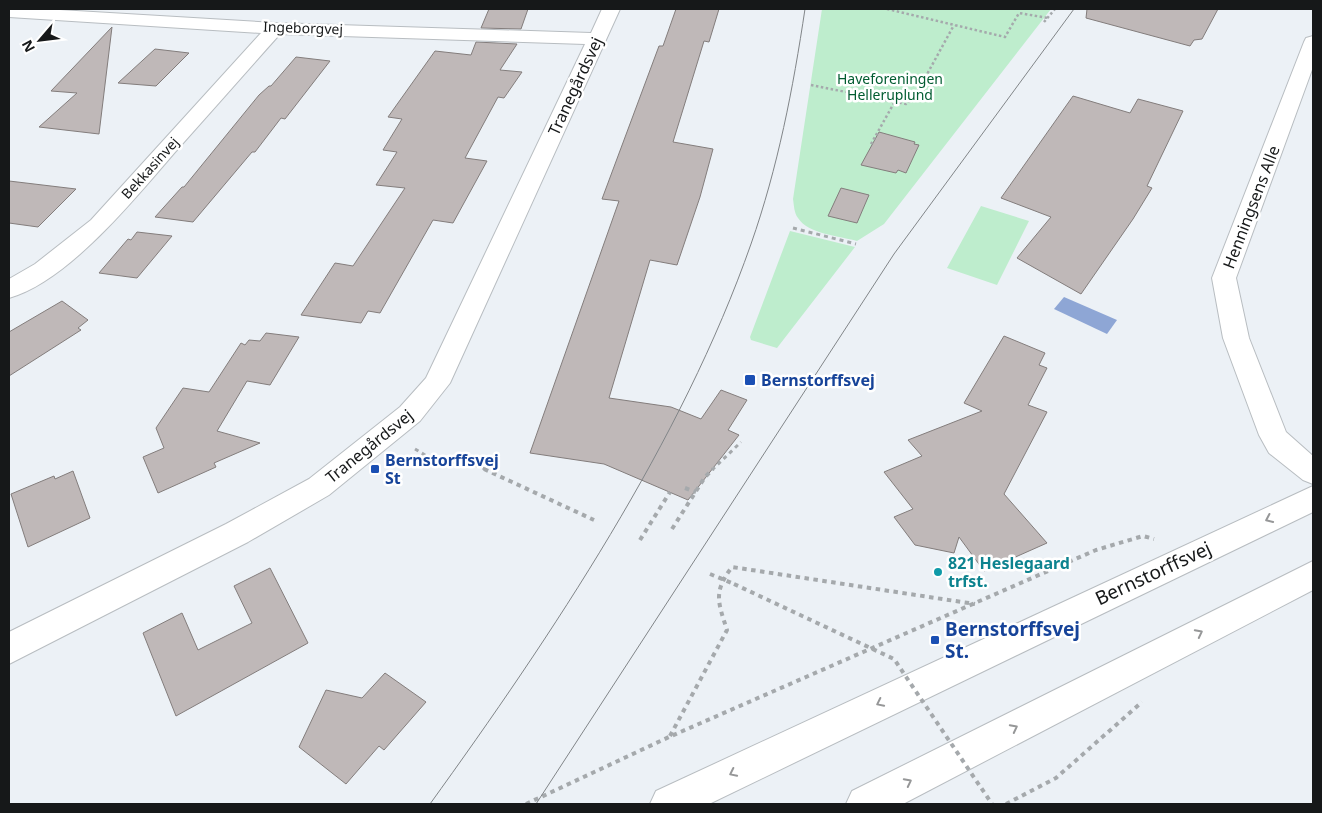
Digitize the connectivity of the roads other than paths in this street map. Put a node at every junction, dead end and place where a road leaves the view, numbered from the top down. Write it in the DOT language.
graph roads {
  1 [pos="611,9"];
  2 [pos="9,12"];
  3 [pos="275,28"];
  4 [pos="597,39"];
  5 [pos="1313,42"];
  6 [pos="9,290"];
  7 [pos="1313,472"];
  8 [pos="1313,498"];
  9 [pos="1313,575"];
  10 [pos="9,649"];
  11 [pos="669,804"];
  12 [pos="865,804"];
  1 -- 4 [label="street, Tranegårdsvej"];
  2 -- 3 [label="street, Ingeborgvej"];
  3 -- 4 [label="street, Ingeborgvej"];
  3 -- 6 [label="street, Bekkasinvej"];
  4 -- 10 [label="street, Tranegårdsvej"];
  5 -- 7 [label="street, Henningsens Alle"];
  8 -- 11 [label="street, Bernstorffsvej, one-way"];
  12 -- 9 [label="street, one-way"];
}
